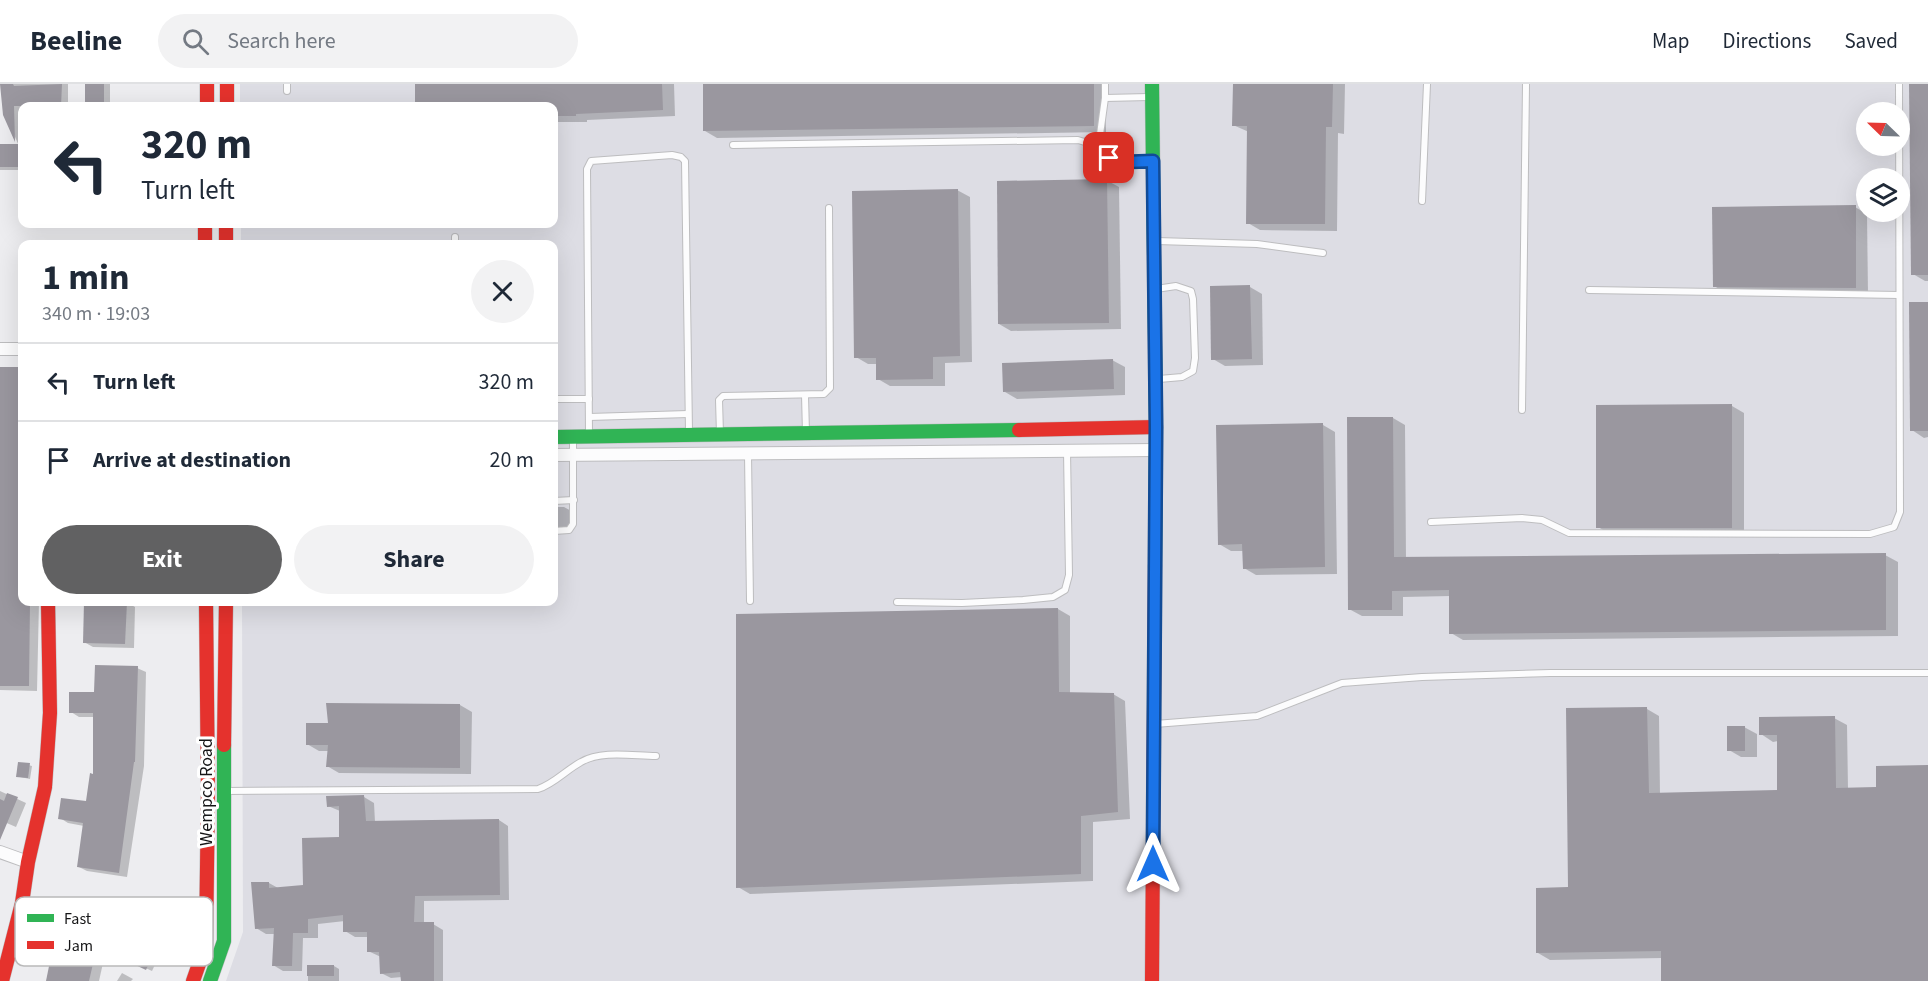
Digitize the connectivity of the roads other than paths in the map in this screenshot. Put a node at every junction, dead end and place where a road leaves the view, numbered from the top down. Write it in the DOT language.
graph roads {
  1 [pos="207,84"];
  2 [pos="227,84"];
  3 [pos="1105,84"];
  4 [pos="1427,84"];
  5 [pos="1526,84"];
  6 [pos="1899,84"];
  7 [pos="1152,91"];
  8 [pos="1105,98"];
  9 [pos="207,102"];
  10 [pos="227,102"];
  11 [pos="733,145"];
  12 [pos="1098,149"];
  13 [pos="1153,161"];
  14 [pos="1422,201"];
  15 [pos="828,208"];
  16 [pos="1154,241"];
  17 [pos="1323,253"];
  18 [pos="1154,289"];
  19 [pos="1589,290"];
  20 [pos="1899,295"];
  21 [pos="18,349"];
  22 [pos="0,350"];
  23 [pos="1155,379"];
  24 [pos="805,395"];
  25 [pos="558,399"];
  26 [pos="589,399"];
  27 [pos="1522,410"];
  28 [pos="688,414"];
  29 [pos="589,417"];
  30 [pos="1156,427"];
  31 [pos="966,431"];
  32 [pos="720,434"];
  33 [pos="807,434"];
  34 [pos="689,435"];
  35 [pos="558,437"];
  36 [pos="573,437"];
  37 [pos="588,437"];
  38 [pos="1156,450"];
  39 [pos="1067,451"];
  40 [pos="967,452"];
  41 [pos="748,453"];
  42 [pos="558,455"];
  43 [pos="573,455"];
  44 [pos="574,500"];
  45 [pos="558,501"];
  46 [pos="1431,522"];
  47 [pos="558,531"];
  48 [pos="750,601"];
  49 [pos="897,602"];
  50 [pos="48,606"];
  51 [pos="206,606"];
  52 [pos="226,606"];
  53 [pos="1928,673"];
  54 [pos="1153,724"];
  55 [pos="656,756"];
  56 [pos="208,791"];
  57 [pos="223,791"];
  58 [pos="0,852"];
  59 [pos="28,862"];
  60 [pos="23,897"];
  61 [pos="207,897"];
  62 [pos="15,930"];
  63 [pos="198,966"];
  64 [pos="2,981"];
  65 [pos="193,981"];
  66 [pos="210,981"];
  67 [pos="1152,981"];
  1 -- 9 [label="street"];
  2 -- 10 [label="street"];
  3 -- 8 [label="lane"];
  4 -- 14 [label="lane"];
  5 -- 27 [label="lane"];
  6 -- 20 [label="lane"];
  7 -- 8 [label="lane"];
  7 -- 13 [label="street"];
  8 -- 12 [label="lane"];
  11 -- 12 [label="lane"];
  12 -- 13 [label="lane"];
  13 -- 16 [label="street"];
  15 -- 24 [label="lane"];
  16 -- 17 [label="lane"];
  16 -- 18 [label="street"];
  18 -- 23 [label="street"];
  18 -- 23 [label="lane"];
  19 -- 20 [label="lane"];
  20 -- 46 [label="lane"];
  21 -- 22 [label="street"];
  23 -- 30 [label="street"];
  24 -- 32 [label="lane"];
  24 -- 33 [label="lane"];
  25 -- 26 [label="lane"];
  26 -- 28 [label="lane"];
  26 -- 29 [label="lane"];
  28 -- 29 [label="lane"];
  28 -- 34 [label="lane"];
  29 -- 37 [label="lane"];
  30 -- 31 [label="street"];
  30 -- 38 [label="street"];
  31 -- 33 [label="street"];
  31 -- 40 [label="street"];
  32 -- 33 [label="street"];
  32 -- 34 [label="street"];
  34 -- 37 [label="street"];
  35 -- 36 [label="street"];
  36 -- 37 [label="street"];
  36 -- 43 [label="lane"];
  38 -- 39 [label="street"];
  38 -- 54 [label="street"];
  39 -- 40 [label="street"];
  39 -- 49 [label="lane"];
  40 -- 41 [label="street"];
  41 -- 43 [label="street"];
  41 -- 48 [label="lane"];
  42 -- 43 [label="street"];
  43 -- 44 [label="lane"];
  44 -- 45 [label="lane"];
  44 -- 47 [label="lane"];
  50 -- 59 [label="street"];
  51 -- 56 [label="street, Wempco Road"];
  52 -- 57 [label="street, Wempco Road"];
  53 -- 54 [label="lane"];
  54 -- 67 [label="street"];
  55 -- 57 [label="lane"];
  56 -- 57 [label="lane"];
  56 -- 61 [label="street, Wempco Road"];
  57 -- 66 [label="street, Wempco Road"];
  58 -- 59 [label="street"];
  59 -- 60 [label="street"];
  62 -- 64 [label="street"];
  63 -- 65 [label="street, Wempco Road"];
}
